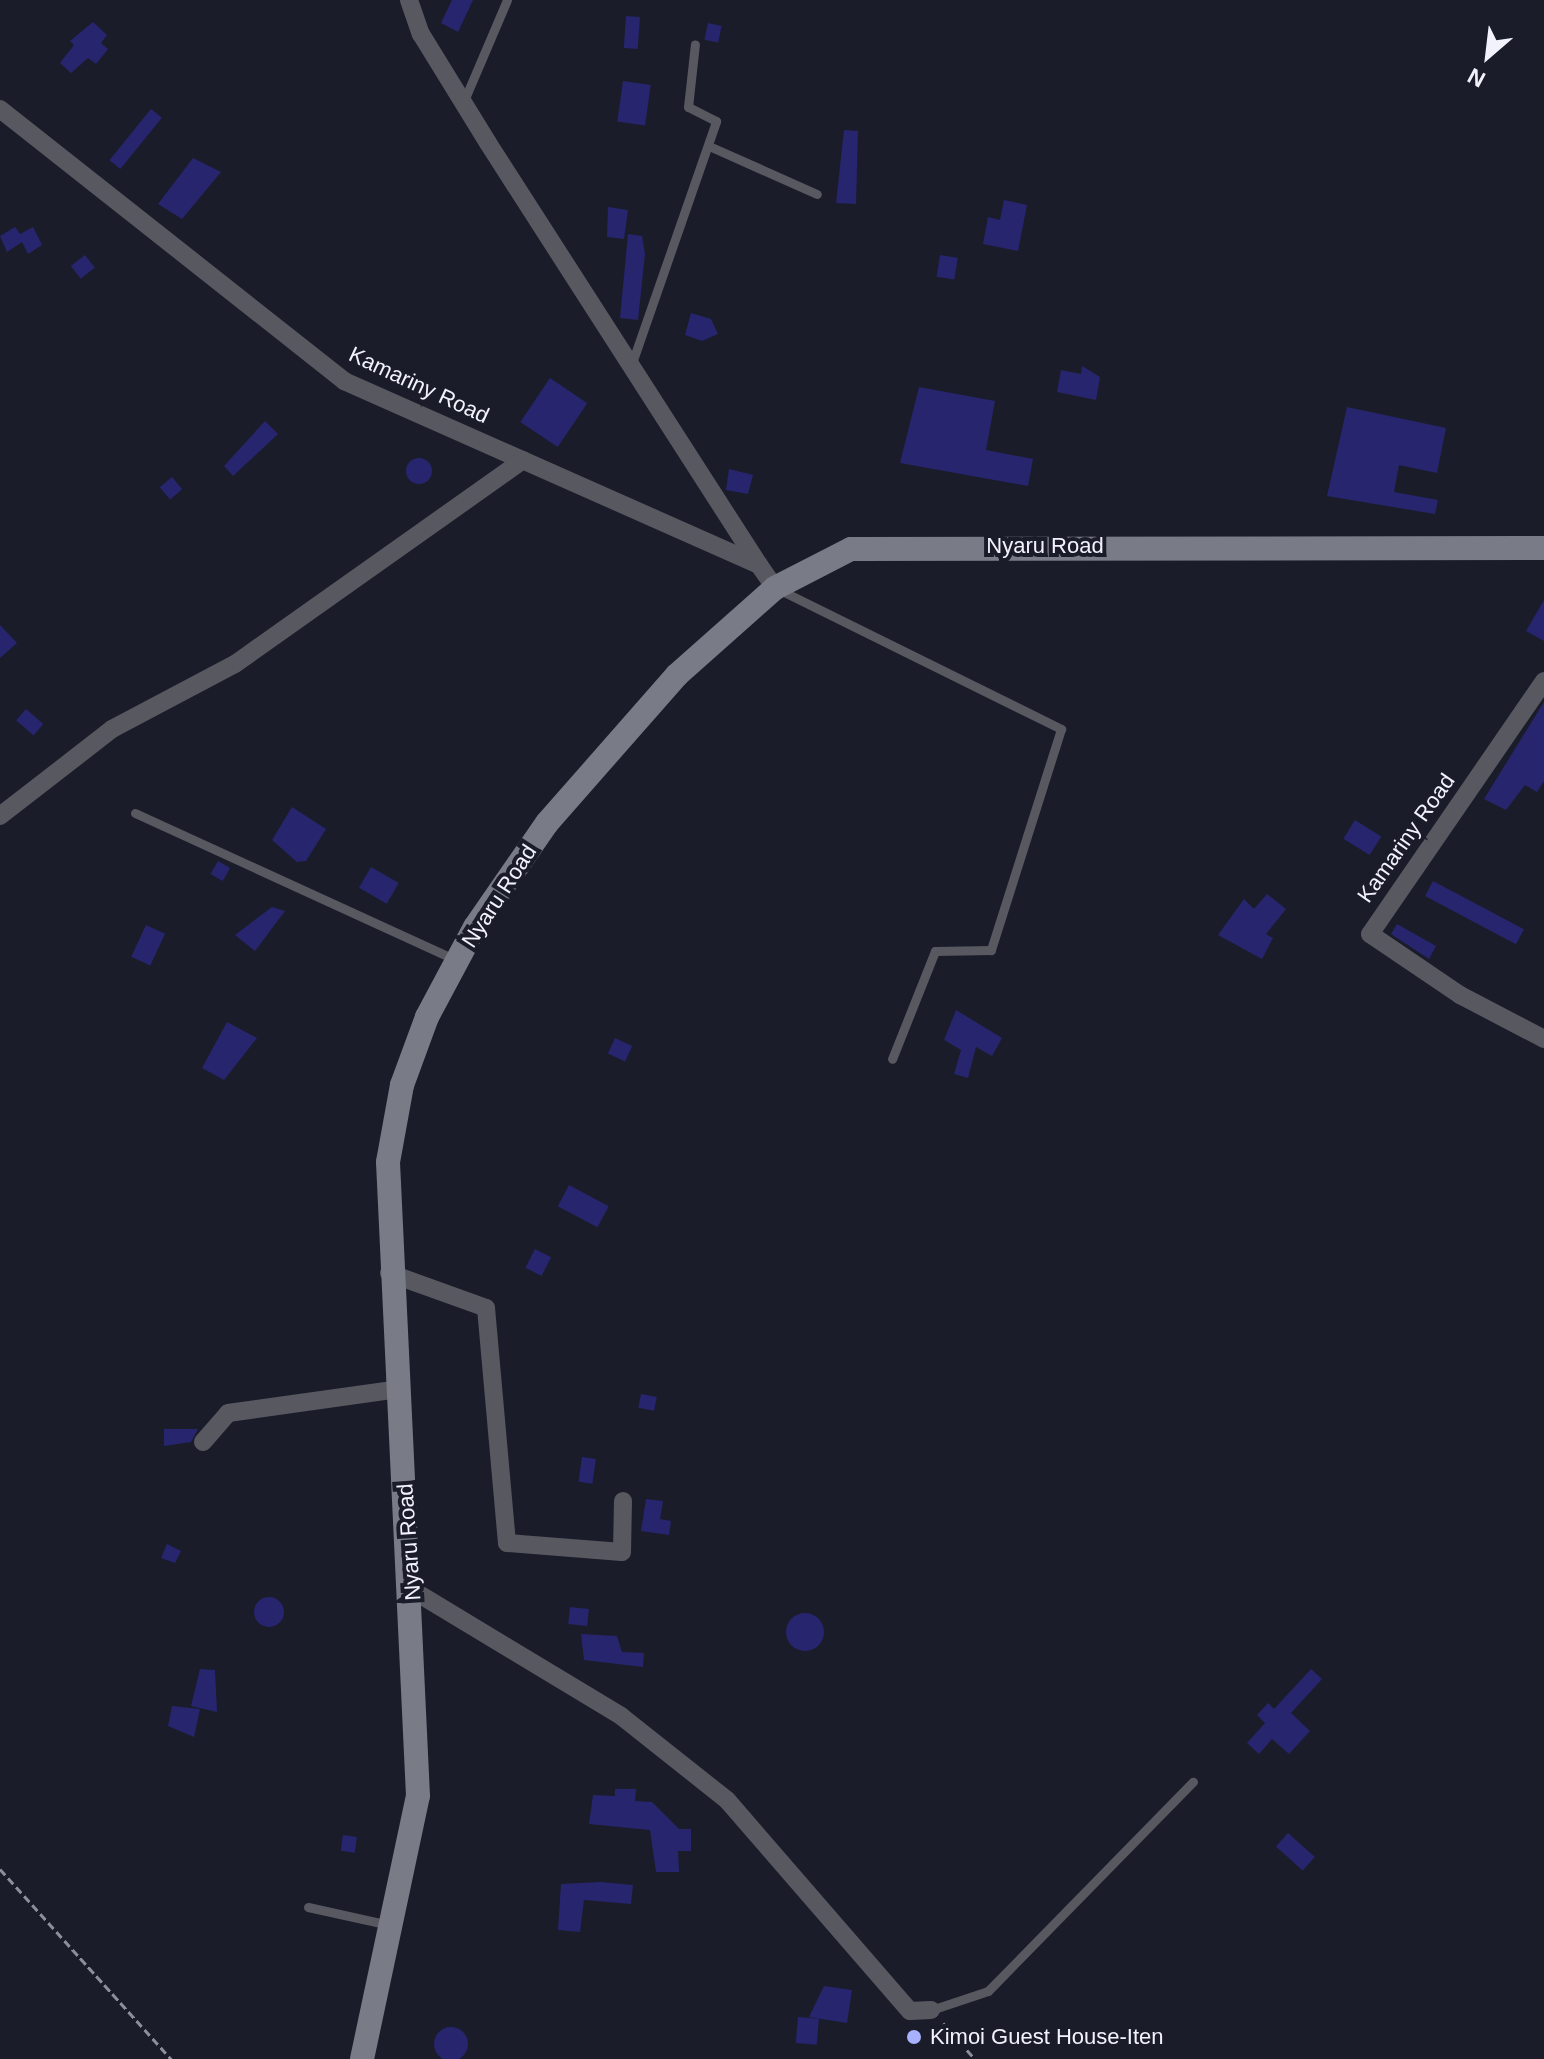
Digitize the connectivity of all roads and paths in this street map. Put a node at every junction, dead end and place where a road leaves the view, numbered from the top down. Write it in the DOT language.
graph roads {
  1 [pos="409,0"];
  2 [pos="507,0"];
  3 [pos="695,44"];
  4 [pos="463,103"];
  5 [pos="0,109"];
  6 [pos="709,146"];
  7 [pos="817,194"];
  8 [pos="633,360"];
  9 [pos="523,460"];
  10 [pos="1544,548"];
  11 [pos="759,565"];
  12 [pos="775,588"];
  13 [pos="1544,681"];
  14 [pos="135,813"];
  15 [pos="0,816"];
  16 [pos="458,960"];
  17 [pos="1544,1039"];
  18 [pos="892,1059"];
  19 [pos="389,1273"];
  20 [pos="398,1389"];
  21 [pos="203,1442"];
  22 [pos="623,1501"];
  23 [pos="414,1591"];
  24 [pos="1193,1782"];
  25 [pos="0,1869"];
  26 [pos="308,1907"];
  27 [pos="393,1926"];
  28 [pos="931,2010"];
  29 [pos="171,2059"];
  30 [pos="362,2059"];
  31 [pos="975,2059"];
  1 -- 4 [label="street"];
  2 -- 4 [label="lane"];
  3 -- 6 [label="lane"];
  4 -- 8 [label="street"];
  5 -- 9 [label="street, Kamariny Road"];
  6 -- 7 [label="lane"];
  6 -- 8 [label="lane"];
  8 -- 11 [label="street"];
  9 -- 11 [label="street, Kamariny Road"];
  9 -- 15 [label="street"];
  10 -- 12 [label="main road, Nyaru Road"];
  11 -- 12 [label="street"];
  12 -- 16 [label="main road, Nyaru Road"];
  12 -- 18 [label="lane"];
  13 -- 17 [label="street, Kamariny Road"];
  14 -- 16 [label="lane"];
  16 -- 19 [label="main road, Nyaru Road"];
  19 -- 20 [label="main road, Nyaru Road"];
  19 -- 22 [label="street"];
  20 -- 21 [label="street"];
  20 -- 23 [label="main road, Nyaru Road"];
  23 -- 27 [label="main road, Nyaru Road"];
  23 -- 28 [label="street"];
  24 -- 28 [label="lane"];
  25 -- 29 [label="path"];
  26 -- 27 [label="lane"];
  27 -- 30 [label="main road, Nyaru Road"];
  28 -- 31 [label="path"];
}
